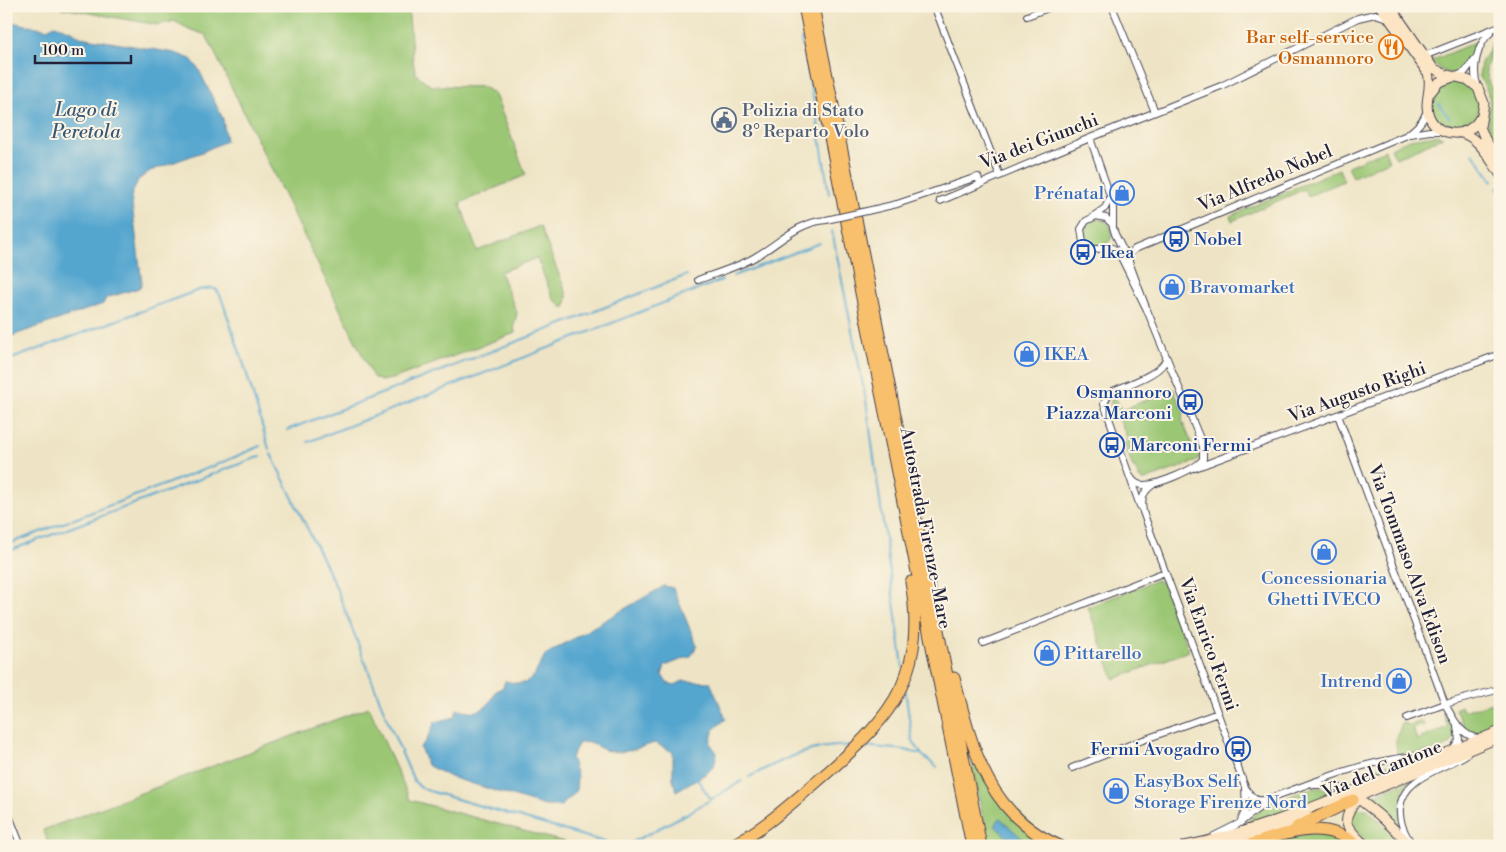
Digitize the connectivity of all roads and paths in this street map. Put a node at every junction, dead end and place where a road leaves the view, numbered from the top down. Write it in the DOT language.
graph roads {
  1 [pos="804,6"];
  2 [pos="813,6"];
  3 [pos="1054,6"];
  4 [pos="1112,6"];
  5 [pos="1380,6"];
  6 [pos="1390,6"];
  7 [pos="935,8"];
  8 [pos="1027,16"];
  9 [pos="1388,18"];
  10 [pos="1497,28"];
  11 [pos="1479,52"];
  12 [pos="1424,56"];
  13 [pos="1455,77"];
  14 [pos="1478,88"];
  15 [pos="1429,95"];
  16 [pos="1427,107"];
  17 [pos="1155,112"];
  18 [pos="1482,116"];
  19 [pos="1444,131"];
  20 [pos="1460,133"];
  21 [pos="1407,135"];
  22 [pos="1090,138"];
  23 [pos="1500,162"];
  24 [pos="1500,174"];
  25 [pos="1000,176"];
  26 [pos="980,184"];
  27 [pos="1110,198"];
  28 [pos="940,202"];
  29 [pos="850,215"];
  30 [pos="1089,218"];
  31 [pos="1114,230"];
  32 [pos="1120,241"];
  33 [pos="1106,248"];
  34 [pos="1135,249"];
  35 [pos="1129,262"];
  36 [pos="698,280"];
  37 [pos="1147,310"];
  38 [pos="1500,354"];
  39 [pos="1166,358"];
  40 [pos="1154,373"];
  41 [pos="1176,380"];
  42 [pos="1338,415"];
  43 [pos="889,434"];
  44 [pos="1203,446"];
  45 [pos="1224,457"];
  46 [pos="1192,469"];
  47 [pos="1130,476"];
  48 [pos="1157,482"];
  49 [pos="1143,512"];
  50 [pos="1165,572"];
  51 [pos="930,590"];
  52 [pos="984,643"];
  53 [pos="1500,689"];
  54 [pos="1445,704"];
  55 [pos="1218,712"];
  56 [pos="1407,718"];
  57 [pos="1456,722"];
  58 [pos="1500,731"];
  59 [pos="1485,737"];
  60 [pos="1500,737"];
  61 [pos="1476,748"];
  62 [pos="1446,754"];
  63 [pos="1072,768"];
  64 [pos="1310,785"];
  65 [pos="1245,787"];
  66 [pos="1278,796"];
  67 [pos="1354,797"];
  68 [pos="6,808"];
  69 [pos="1240,823"];
  70 [pos="1280,835"];
  71 [pos="1200,843"];
  72 [pos="21,846"];
  73 [pos="730,846"];
  74 [pos="972,846"];
  75 [pos="981,846"];
  76 [pos="1060,846"];
  77 [pos="1185,846"];
  78 [pos="1218,846"];
  79 [pos="1246,846"];
  80 [pos="1358,846"];
  81 [pos="1366,846"];
  82 [pos="1413,846"];
  1 -- 29 [label="highway, Autostrada Firenze-Mare"];
  2 -- 29 [label="highway, Autostrada Firenze-Mare"];
  3 -- 8 [label="street"];
  4 -- 17 [label="street"];
  5 -- 9 [label="main road"];
  6 -- 12 [label="main road"];
  7 -- 25 [label="street"];
  9 -- 15 [label="main road"];
  9 -- 17 [label="street, Via dei Giunchi"];
  10 -- 11 [label="street"];
  10 -- 12 [label="street"];
  11 -- 13 [label="street"];
  11 -- 14 [label="street"];
  12 -- 13 [label="main road"];
  13 -- 14 [label="main road"];
  13 -- 15 [label="main road"];
  14 -- 18 [label="main road"];
  15 -- 16 [label="main road"];
  16 -- 19 [label="main road"];
  16 -- 21 [label="street, Via Alfredo Nobel"];
  17 -- 22 [label="street, Via dei Giunchi"];
  18 -- 20 [label="main road"];
  18 -- 23 [label="main road"];
  19 -- 20 [label="main road"];
  19 -- 21 [label="street, Via Alfredo Nobel"];
  20 -- 24 [label="main road"];
  21 -- 34 [label="street, Via Alfredo Nobel"];
  22 -- 25 [label="street, Via dei Giunchi"];
  22 -- 27 [label="street"];
  25 -- 26 [label="street, Via dei Giunchi"];
  26 -- 28 [label="street"];
  26 -- 36 [label="street, Via dei Giunchi, bridge"];
  27 -- 30 [label="street"];
  27 -- 31 [label="street"];
  29 -- 43 [label="highway, Autostrada Firenze-Mare"];
  29 -- 51 [label="highway, Autostrada Firenze-Mare"];
  30 -- 31 [label="street"];
  30 -- 33 [label="street"];
  31 -- 32 [label="street"];
  31 -- 33 [label="street"];
  32 -- 34 [label="street"];
  32 -- 35 [label="street"];
  33 -- 37 [label="street"];
  34 -- 35 [label="street"];
  35 -- 37 [label="street"];
  37 -- 39 [label="street"];
  38 -- 42 [label="street, Via Augusto Righi"];
  39 -- 40 [label="street"];
  39 -- 41 [label="street"];
  40 -- 41 [label="street"];
  40 -- 47 [label="street"];
  41 -- 44 [label="street"];
  42 -- 45 [label="street, Via Augusto Righi"];
  42 -- 54 [label="street, Via Tommaso Alva Edison"];
  43 -- 73 [label="highway"];
  43 -- 74 [label="highway, Autostrada Firenze-Mare"];
  44 -- 45 [label="street"];
  44 -- 46 [label="street"];
  45 -- 46 [label="street, Via Augusto Righi"];
  46 -- 48 [label="street"];
  47 -- 48 [label="street"];
  47 -- 49 [label="street, Via Enrico Fermi"];
  48 -- 49 [label="street"];
  49 -- 50 [label="street, Via Enrico Fermi"];
  50 -- 52 [label="street"];
  50 -- 55 [label="street, Via Enrico Fermi"];
  51 -- 75 [label="highway, Autostrada Firenze-Mare"];
  51 -- 76 [label="highway"];
  53 -- 54 [label="street, Via del Cantone"];
  54 -- 56 [label="street, Via del Cantone"];
  54 -- 57 [label="street, Via Tommaso Alva Edison"];
  55 -- 63 [label="street"];
  55 -- 65 [label="street, Via Enrico Fermi"];
  57 -- 59 [label="street, Via Tommaso Alva Edison"];
  57 -- 62 [label="street"];
  58 -- 59 [label="main road, Via del Cantone"];
  59 -- 62 [label="main road, Via del Cantone"];
  60 -- 61 [label="main road, Via del Cantone"];
  61 -- 67 [label="main road, Via del Cantone"];
  61 -- 82 [label="street"];
  62 -- 64 [label="street, Via del Cantone"];
  62 -- 67 [label="main road, Via del Cantone"];
  64 -- 66 [label="street, Via del Cantone"];
  64 -- 67 [label="street, Via del Cantone"];
  65 -- 66 [label="street, Via del Cantone"];
  65 -- 69 [label="street, Via Enrico Fermi"];
  66 -- 69 [label="street, Via del Cantone"];
  67 -- 70 [label="highway"];
  67 -- 71 [label="main road, Via del Cantone"];
  67 -- 78 [label="main road, Via del Cantone"];
  67 -- 81 [label="main road"];
  67 -- 82 [label="main road"];
  68 -- 72 [label="street"];
  69 -- 71 [label="street, Via del Cantone"];
  70 -- 79 [label="highway"];
  70 -- 80 [label="highway"];
  71 -- 77 [label="main road, Via del Cantone"];
}
